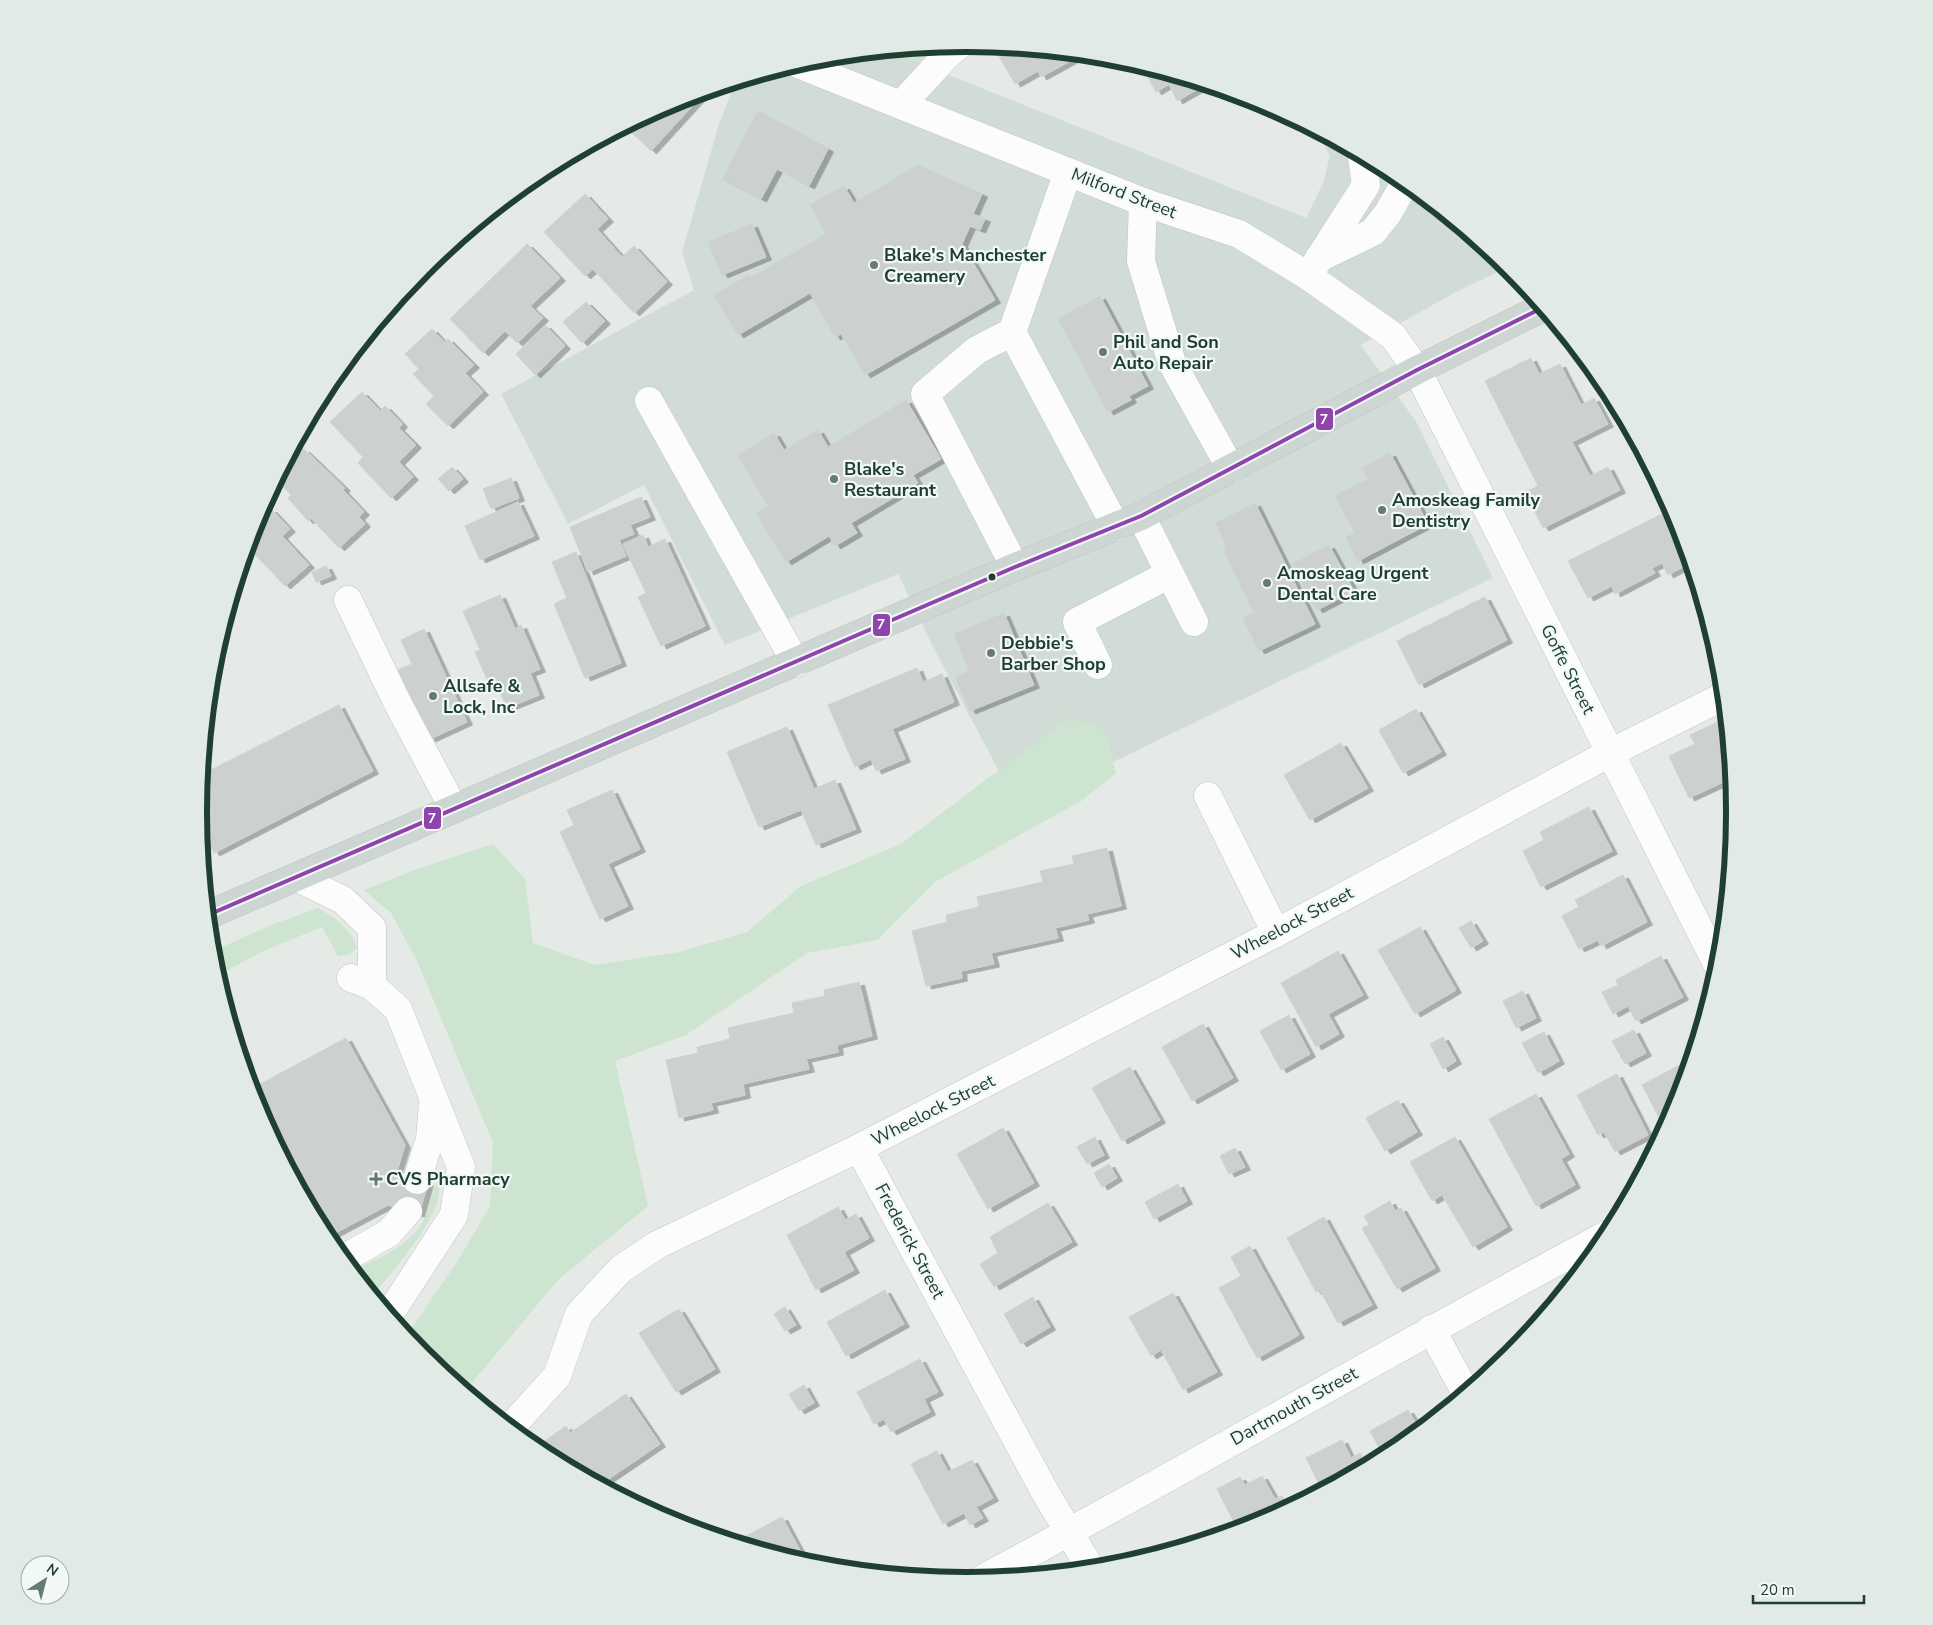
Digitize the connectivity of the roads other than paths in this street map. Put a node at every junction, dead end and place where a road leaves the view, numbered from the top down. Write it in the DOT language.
graph roads {
  1 [pos="950,53"];
  2 [pos="810,69"];
  3 [pos="901,105"];
  4 [pos="1068,172"];
  5 [pos="1374,176"];
  6 [pos="1401,190"];
  7 [pos="1143,202"];
  8 [pos="1313,267"];
  9 [pos="1537,310"];
  10 [pos="1012,332"];
  11 [pos="1418,370"];
  12 [pos="649,402"];
  13 [pos="1231,468"];
  14 [pos="1141,516"];
  15 [pos="1116,527"];
  16 [pos="1015,567"];
  17 [pos="1170,574"];
  18 [pos="348,600"];
  19 [pos="1194,622"];
  20 [pos="796,663"];
  21 [pos="1098,666"];
  22 [pos="1718,699"];
  23 [pos="1610,753"];
  24 [pos="1208,796"];
  25 [pos="454,809"];
  26 [pos="296,877"];
  27 [pos="213,913"];
  28 [pos="1276,933"];
  29 [pos="1713,956"];
  30 [pos="433,1099"];
  31 [pos="859,1148"];
  32 [pos="417,1180"];
  33 [pos="408,1211"];
  34 [pos="1593,1242"];
  35 [pos="350,1255"];
  36 [pos="392,1310"];
  37 [pos="1431,1329"];
  38 [pos="1463,1388"];
  39 [pos="515,1423"];
  40 [pos="1069,1533"];
  41 [pos="1087,1563"];
  42 [pos="996,1571"];
  1 -- 3 [label="street"];
  2 -- 3 [label="street, Milford Street"];
  3 -- 4 [label="street, Milford Street"];
  4 -- 7 [label="street, Milford Street"];
  4 -- 10 [label="street"];
  5 -- 8 [label="street"];
  6 -- 8 [label="street"];
  7 -- 8 [label="street, Milford Street"];
  7 -- 13 [label="street"];
  8 -- 11 [label="street, Milford Street"];
  9 -- 11 [label="main road"];
  10 -- 15 [label="street"];
  10 -- 16 [label="street"];
  11 -- 13 [label="main road"];
  11 -- 23 [label="street, Goffe Street"];
  12 -- 20 [label="street"];
  13 -- 14 [label="main road"];
  14 -- 15 [label="main road"];
  14 -- 17 [label="street"];
  15 -- 16 [label="main road"];
  16 -- 20 [label="main road"];
  17 -- 19 [label="street"];
  17 -- 21 [label="street"];
  18 -- 25 [label="street"];
  20 -- 25 [label="main road"];
  22 -- 23 [label="street, Wheelock Street"];
  23 -- 28 [label="street, Wheelock Street"];
  23 -- 29 [label="street, Goffe Street"];
  24 -- 28 [label="street"];
  25 -- 26 [label="main road"];
  26 -- 27 [label="main road"];
  26 -- 30 [label="street"];
  28 -- 31 [label="street, Wheelock Street"];
  30 -- 32 [label="street"];
  30 -- 36 [label="street"];
  31 -- 39 [label="street"];
  31 -- 40 [label="street, Frederick Street"];
  33 -- 35 [label="street"];
  34 -- 37 [label="street, Dartmouth Street"];
  37 -- 38 [label="street"];
  37 -- 40 [label="street, Dartmouth Street"];
  40 -- 41 [label="street, Frederick Street"];
  40 -- 42 [label="street, Dartmouth Street"];
}
